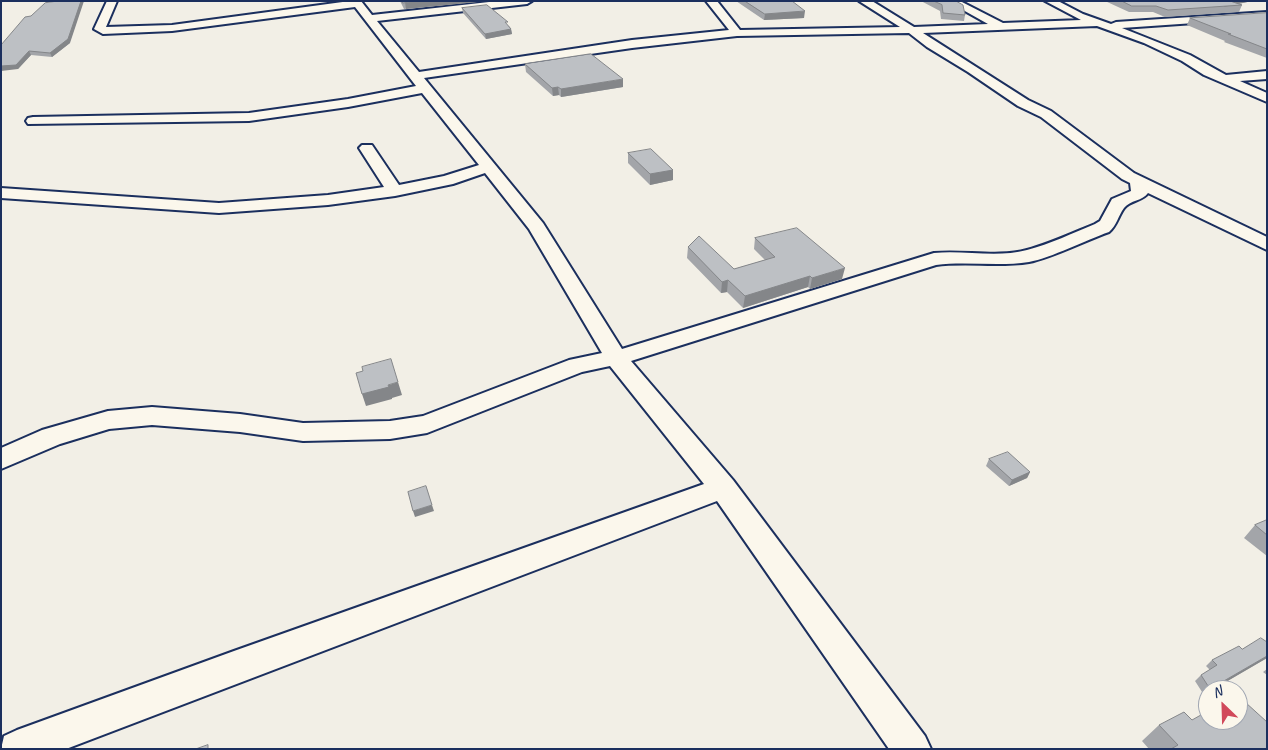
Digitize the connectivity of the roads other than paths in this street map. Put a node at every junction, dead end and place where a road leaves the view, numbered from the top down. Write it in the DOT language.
graph roads {
  1 [pos="112,1"];
  2 [pos="527,1"];
  3 [pos="711,1"];
  4 [pos="864,1"];
  5 [pos="952,1"];
  6 [pos="1050,1"];
  7 [pos="360,8"];
  8 [pos="1267,15"];
  9 [pos="1103,24"];
  10 [pos="1001,26"];
  11 [pos="912,30"];
  12 [pos="737,33"];
  13 [pos="1267,75"];
  14 [pos="1224,79"];
  15 [pos="420,82"];
  16 [pos="1267,98"];
  17 [pos="33,121"];
  18 [pos="367,148"];
  19 [pos="489,167"];
  20 [pos="1138,182"];
  21 [pos="395,190"];
  22 [pos="1,193"];
  23 [pos="1267,244"];
  24 [pos="616,358"];
  25 [pos="1,459"];
  26 [pos="723,488"];
  27 [pos="17,749"];
  28 [pos="912,749"];
  1 -- 7 [label="street"];
  2 -- 7 [label="street"];
  3 -- 12 [label="street"];
  4 -- 11 [label="street"];
  5 -- 10 [label="street"];
  6 -- 9 [label="street"];
  7 -- 15 [label="street"];
  8 -- 9 [label="street"];
  9 -- 10 [label="street"];
  9 -- 14 [label="street"];
  10 -- 11 [label="street"];
  11 -- 12 [label="street"];
  11 -- 20 [label="street"];
  12 -- 15 [label="street"];
  13 -- 14 [label="street"];
  14 -- 16 [label="street"];
  15 -- 17 [label="street"];
  15 -- 19 [label="street"];
  18 -- 21 [label="street"];
  19 -- 21 [label="street"];
  19 -- 24 [label="street"];
  20 -- 23 [label="street"];
  20 -- 24 [label="street"];
  21 -- 22 [label="street"];
  24 -- 25 [label="street"];
  24 -- 26 [label="street"];
  26 -- 27 [label="street"];
  26 -- 28 [label="street"];
}
